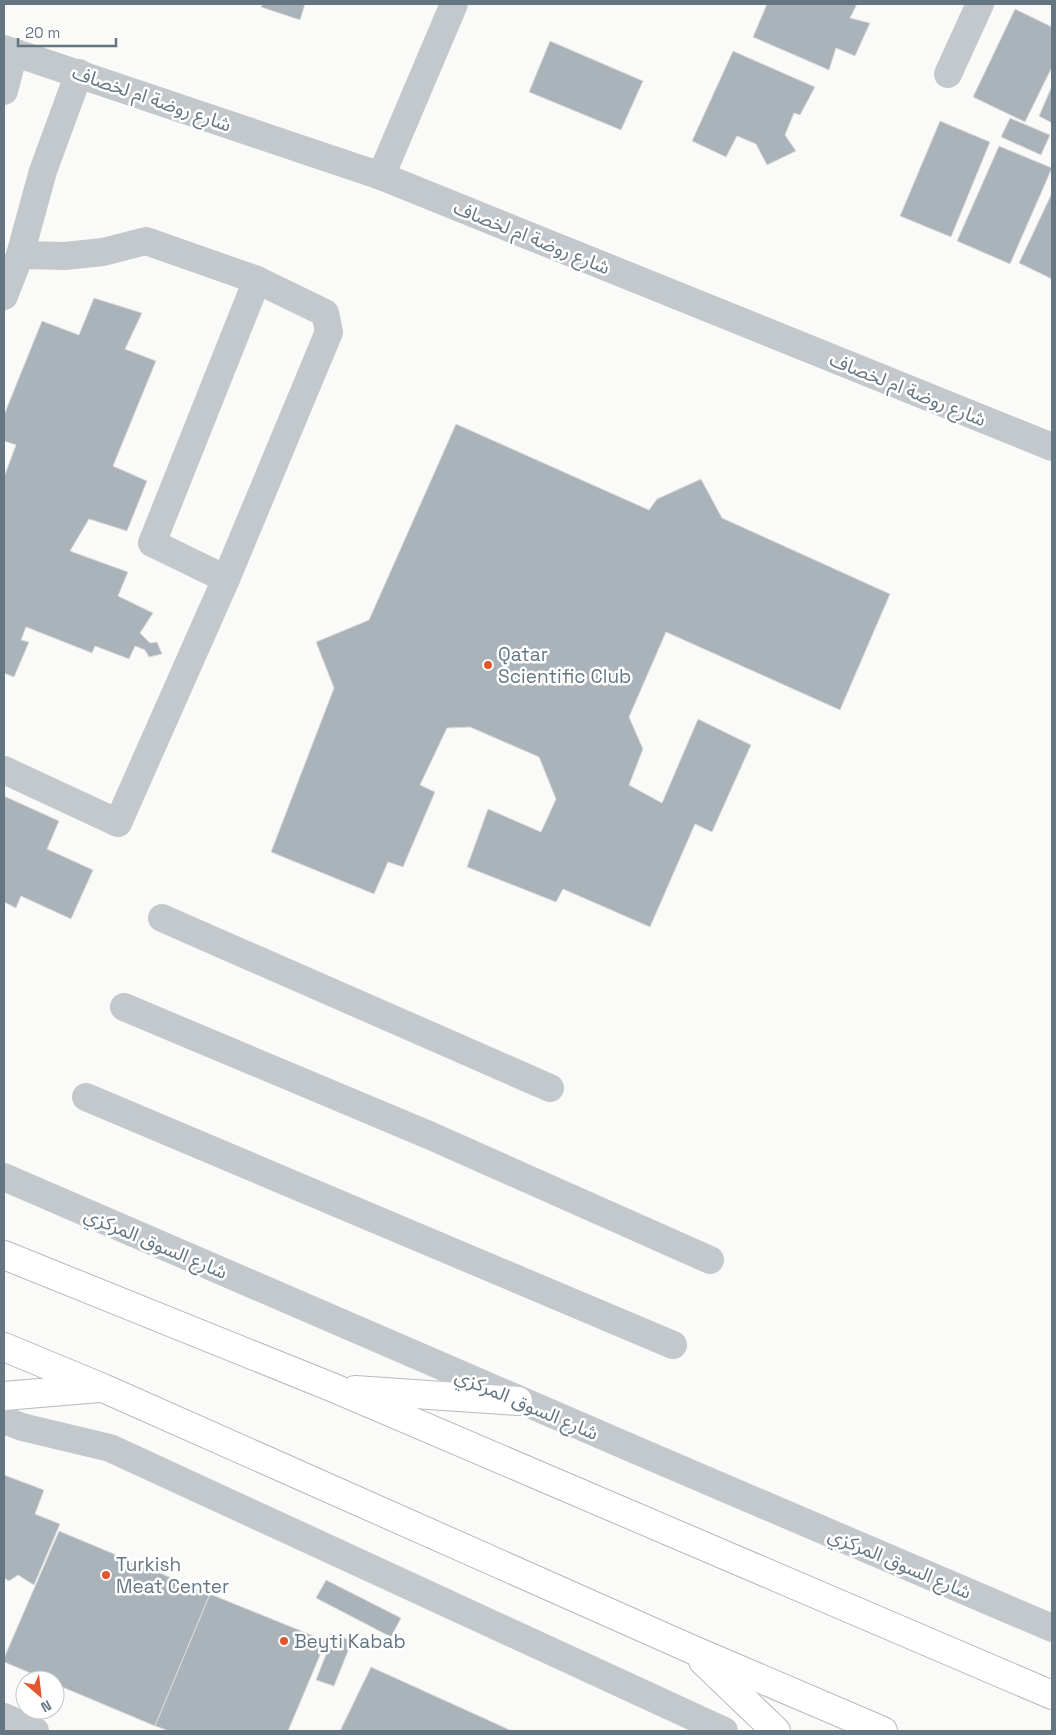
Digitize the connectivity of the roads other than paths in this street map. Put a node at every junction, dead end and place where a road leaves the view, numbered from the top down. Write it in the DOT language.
graph roads {
  1 [pos="454,4"];
  2 [pos="980,4"];
  3 [pos="9,51"];
  4 [pos="79,73"];
  5 [pos="948,74"];
  6 [pos="4,90"];
  7 [pos="381,176"];
  8 [pos="20,255"];
  9 [pos="257,280"];
  10 [pos="4,296"];
  11 [pos="1052,447"];
  12 [pos="226,579"];
  13 [pos="4,770"];
  14 [pos="162,918"];
  15 [pos="124,1007"];
  16 [pos="550,1088"];
  17 [pos="86,1097"];
  18 [pos="4,1177"];
  19 [pos="4,1255"];
  20 [pos="710,1260"];
  21 [pos="673,1346"];
  22 [pos="4,1347"];
  23 [pos="103,1388"];
  24 [pos="334,1388"];
  25 [pos="4,1396"];
  26 [pos="518,1401"];
  27 [pos="4,1420"];
  28 [pos="1052,1628"];
  29 [pos="692,1649"];
  30 [pos="1052,1695"];
  31 [pos="4,1717"];
  32 [pos="35,1731"];
  33 [pos="724,1731"];
  34 [pos="776,1731"];
  35 [pos="883,1731"];
  1 -- 7 [label="street"];
  2 -- 5 [label="street"];
  3 -- 4 [label="street, شارع روضة ام لخصاف"];
  3 -- 6 [label="street"];
  4 -- 7 [label="street, شارع روضة ام لخصاف"];
  4 -- 8 [label="street"];
  7 -- 11 [label="street, شارع روضة ام لخصاف"];
  8 -- 9 [label="street"];
  8 -- 10 [label="street"];
  9 -- 12 [label="street"];
  9 -- 12 [label="street"];
  12 -- 13 [label="street"];
  14 -- 16 [label="street"];
  15 -- 20 [label="street"];
  17 -- 21 [label="street"];
  18 -- 26 [label="street, شارع السوق المركزي"];
  19 -- 24 [label="main road"];
  22 -- 23 [label="main road"];
  23 -- 25 [label="main road"];
  23 -- 29 [label="main road"];
  24 -- 26 [label="main road"];
  24 -- 30 [label="main road"];
  26 -- 28 [label="street, شارع السوق المركزي"];
  27 -- 33 [label="street"];
  29 -- 34 [label="main road"];
  29 -- 35 [label="main road"];
  31 -- 32 [label="street"];
}
